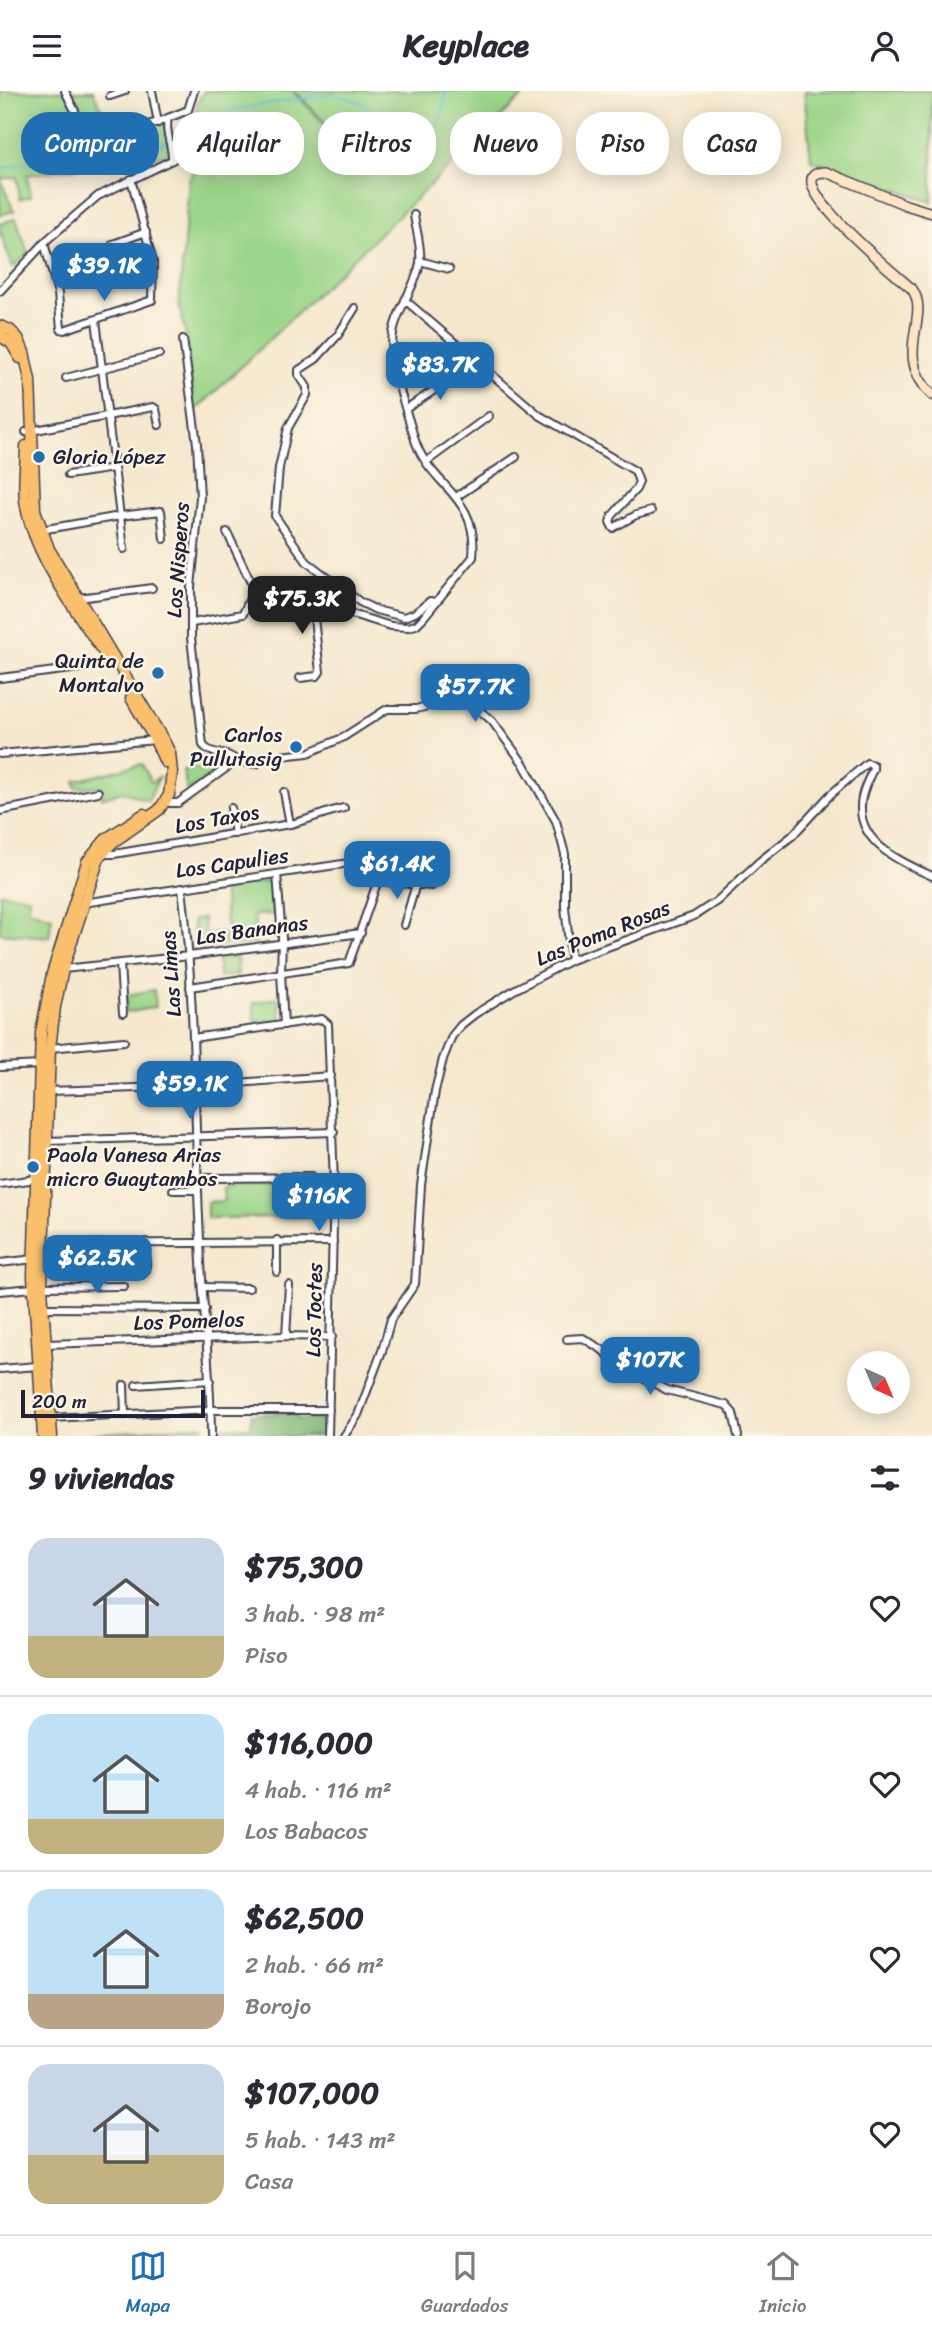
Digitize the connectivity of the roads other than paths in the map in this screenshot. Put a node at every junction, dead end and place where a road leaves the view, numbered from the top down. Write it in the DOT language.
graph roads {
  1 [pos="65,91"];
  2 [pos="125,91"];
  3 [pos="152,91"];
  4 [pos="194,91"];
  5 [pos="110,96"];
  6 [pos="76,112"];
  7 [pos="156,112"];
  8 [pos="168,118"];
  9 [pos="159,122"];
  10 [pos="172,160"];
  11 [pos="131,179"];
  12 [pos="932,213"];
  13 [pos="414,215"];
  14 [pos="146,232"];
  15 [pos="44,243"];
  16 [pos="420,261"];
  17 [pos="94,264"];
  18 [pos="449,269"];
  19 [pos="0,291"];
  20 [pos="405,300"];
  21 [pos="355,308"];
  22 [pos="96,320"];
  23 [pos="0,326"];
  24 [pos="0,336"];
  25 [pos="183,339"];
  26 [pos="159,354"];
  27 [pos="102,369"];
  28 [pos="459,374"];
  29 [pos="66,378"];
  30 [pos="932,395"];
  31 [pos="407,408"];
  32 [pos="106,416"];
  33 [pos="489,417"];
  34 [pos="159,425"];
  35 [pos="29,432"];
  36 [pos="516,457"];
  37 [pos="426,462"];
  38 [pos="114,468"];
  39 [pos="68,475"];
  40 [pos="456,497"];
  41 [pos="651,511"];
  42 [pos="120,516"];
  43 [pos="41,530"];
  44 [pos="227,532"];
  45 [pos="164,539"];
  46 [pos="124,549"];
  47 [pos="152,587"];
  48 [pos="254,589"];
  49 [pos="79,598"];
  50 [pos="312,600"];
  51 [pos="435,602"];
  52 [pos="192,623"];
  53 [pos="115,667"];
  54 [pos="0,678"];
  55 [pos="300,678"];
  56 [pos="155,740"];
  57 [pos="0,754"];
  58 [pos="236,761"];
  59 [pos="169,772"];
  60 [pos="98,792"];
  61 [pos="284,792"];
  62 [pos="164,800"];
  63 [pos="231,808"];
  64 [pos="344,808"];
  65 [pos="0,811"];
  66 [pos="290,824"];
  67 [pos="235,834"];
  68 [pos="100,851"];
  69 [pos="276,874"];
  70 [pos="932,876"];
  71 [pos="380,881"];
  72 [pos="416,884"];
  73 [pos="432,886"];
  74 [pos="182,888"];
  75 [pos="83,903"];
  76 [pos="404,925"];
  77 [pos="361,933"];
  78 [pos="282,944"];
  79 [pos="189,956"];
  80 [pos="571,960"];
  81 [pos="120,963"];
  82 [pos="63,969"];
  83 [pos="281,973"];
  84 [pos="190,987"];
  85 [pos="123,1013"];
  86 [pos="284,1025"];
  87 [pos="193,1038"];
  88 [pos="124,1041"];
  89 [pos="50,1048"];
  90 [pos="41,1065"];
  91 [pos="0,1067"];
  92 [pos="331,1076"];
  93 [pos="194,1086"];
  94 [pos="50,1090"];
  95 [pos="334,1132"];
  96 [pos="196,1135"];
  97 [pos="43,1141"];
  98 [pos="311,1177"];
  99 [pos="36,1179"];
  100 [pos="108,1179"];
  101 [pos="198,1179"];
  102 [pos="0,1184"];
  103 [pos="198,1190"];
  104 [pos="173,1191"];
  105 [pos="277,1240"];
  106 [pos="200,1241"];
  107 [pos="146,1242"];
  108 [pos="332,1242"];
  109 [pos="43,1244"];
  110 [pos="92,1244"];
  111 [pos="34,1259"];
  112 [pos="0,1263"];
  113 [pos="146,1270"];
  114 [pos="276,1272"];
  115 [pos="92,1276"];
  116 [pos="289,1285"];
  117 [pos="124,1286"];
  118 [pos="37,1287"];
  119 [pos="203,1287"];
  120 [pos="249,1288"];
  121 [pos="0,1291"];
  122 [pos="44,1308"];
  123 [pos="205,1309"];
  124 [pos="286,1336"];
  125 [pos="332,1337"];
  126 [pos="207,1338"];
  127 [pos="567,1339"];
  128 [pos="47,1344"];
  129 [pos="38,1366"];
  130 [pos="0,1369"];
  131 [pos="209,1380"];
  132 [pos="124,1385"];
  133 [pos="136,1385"];
  134 [pos="211,1410"];
  135 [pos="329,1410"];
  136 [pos="125,1415"];
  137 [pos="51,1418"];
  138 [pos="43,1436"];
  139 [pos="52,1436"];
  140 [pos="211,1436"];
  141 [pos="328,1436"];
  142 [pos="344,1436"];
  143 [pos="738,1436"];
  1 -- 6 [label="street"];
  2 -- 5 [label="street"];
  3 -- 7 [label="street"];
  4 -- 8 [label="street"];
  8 -- 9 [label="street"];
  8 -- 10 [label="street"];
  10 -- 11 [label="street"];
  11 -- 14 [label="street"];
  11 -- 15 [label="street"];
  12 -- 30 [label="street"];
  13 -- 16 [label="street"];
  14 -- 17 [label="street"];
  14 -- 22 [label="street"];
  15 -- 19 [label="street"];
  15 -- 22 [label="street"];
  16 -- 18 [label="street"];
  16 -- 20 [label="street"];
  20 -- 31 [label="street"];
  20 -- 41 [label="street"];
  21 -- 51 [label="street"];
  22 -- 27 [label="street"];
  23 -- 35 [label="main road"];
  24 -- 35 [label="main road"];
  25 -- 52 [label="street, Los Nisperos"];
  26 -- 27 [label="street"];
  27 -- 29 [label="street"];
  27 -- 32 [label="street"];
  28 -- 31 [label="street"];
  31 -- 37 [label="street"];
  32 -- 34 [label="street"];
  32 -- 35 [label="street"];
  32 -- 38 [label="street"];
  33 -- 37 [label="street"];
  35 -- 43 [label="main road"];
  35 -- 53 [label="main road"];
  36 -- 40 [label="street"];
  37 -- 40 [label="street"];
  38 -- 39 [label="street"];
  38 -- 42 [label="street"];
  40 -- 51 [label="street"];
  42 -- 43 [label="street"];
  42 -- 45 [label="street"];
  42 -- 46 [label="street"];
  43 -- 49 [label="main road"];
  44 -- 48 [label="street"];
  47 -- 49 [label="street"];
  48 -- 50 [label="street"];
  48 -- 52 [label="street"];
  49 -- 53 [label="main road"];
  50 -- 51 [label="street"];
  50 -- 55 [label="street"];
  52 -- 58 [label="street, Los Nisperos"];
  53 -- 54 [label="street"];
  53 -- 56 [label="main road"];
  53 -- 59 [label="main road"];
  56 -- 57 [label="street"];
  56 -- 59 [label="main road"];
  58 -- 62 [label="street"];
  58 -- 80 [label="street"];
  59 -- 62 [label="main road"];
  60 -- 65 [label="street"];
  61 -- 66 [label="street"];
  62 -- 68 [label="main road"];
  63 -- 67 [label="street"];
  64 -- 66 [label="street, Los Taxos"];
  66 -- 67 [label="street, Los Taxos"];
  67 -- 68 [label="street, Los Taxos"];
  68 -- 75 [label="main road"];
  68 -- 90 [label="main road"];
  69 -- 71 [label="street, Los Capulies"];
  69 -- 74 [label="street, Los Capulies"];
  69 -- 78 [label="street"];
  70 -- 80 [label="street, Las Poma Rosas"];
  71 -- 72 [label="street"];
  71 -- 77 [label="street"];
  72 -- 73 [label="street"];
  72 -- 76 [label="street"];
  74 -- 75 [label="street, Los Capulies"];
  74 -- 79 [label="street, Las Limas"];
  75 -- 82 [label="main road"];
  77 -- 78 [label="street, Las Bananas"];
  77 -- 83 [label="street"];
  78 -- 79 [label="street, Las Bananas"];
  78 -- 83 [label="street"];
  79 -- 81 [label="street, Las Bananas"];
  79 -- 84 [label="street, Las Limas"];
  80 -- 142 [label="street, Las Poma Rosas"];
  81 -- 82 [label="street, Las Bananas"];
  81 -- 85 [label="street"];
  82 -- 89 [label="main road"];
  83 -- 84 [label="street"];
  83 -- 86 [label="street"];
  84 -- 87 [label="street, Las Limas"];
  86 -- 87 [label="street"];
  86 -- 92 [label="street, Los Toctes"];
  87 -- 93 [label="street, Las Limas"];
  88 -- 89 [label="street"];
  89 -- 94 [label="main road"];
  90 -- 91 [label="street"];
  90 -- 97 [label="main road"];
  92 -- 93 [label="street"];
  92 -- 95 [label="street, Los Toctes"];
  93 -- 94 [label="street"];
  93 -- 96 [label="street, Las Limas"];
  94 -- 97 [label="main road"];
  95 -- 96 [label="street"];
  95 -- 108 [label="street, Los Toctes"];
  96 -- 97 [label="street"];
  96 -- 101 [label="street, Las Limas"];
  97 -- 99 [label="main road"];
  97 -- 109 [label="main road"];
  98 -- 101 [label="street"];
  99 -- 102 [label="street"];
  99 -- 111 [label="main road"];
  100 -- 101 [label="street"];
  101 -- 103 [label="street, Las Limas"];
  103 -- 104 [label="street"];
  103 -- 106 [label="street, Las Limas"];
  105 -- 106 [label="street"];
  105 -- 108 [label="street"];
  105 -- 114 [label="street"];
  106 -- 107 [label="street"];
  106 -- 119 [label="street, Las Limas"];
  107 -- 110 [label="street"];
  107 -- 113 [label="street"];
  108 -- 125 [label="street, Los Toctes"];
  109 -- 110 [label="street"];
  109 -- 118 [label="main road"];
  110 -- 115 [label="street"];
  111 -- 112 [label="street"];
  111 -- 118 [label="main road"];
  116 -- 124 [label="street"];
  117 -- 118 [label="street"];
  118 -- 121 [label="street"];
  118 -- 122 [label="main road"];
  118 -- 129 [label="main road"];
  119 -- 120 [label="street"];
  119 -- 123 [label="street, Las Limas"];
  122 -- 123 [label="street"];
  122 -- 128 [label="main road"];
  123 -- 126 [label="street, Las Limas"];
  124 -- 125 [label="street, Los Pomelos"];
  124 -- 126 [label="street, Los Pomelos"];
  125 -- 135 [label="street, Los Toctes"];
  126 -- 128 [label="street, Los Pomelos"];
  126 -- 131 [label="street, Las Limas"];
  127 -- 143 [label="street"];
  128 -- 137 [label="main road"];
  129 -- 130 [label="street"];
  129 -- 138 [label="main road"];
  131 -- 133 [label="street"];
  131 -- 134 [label="street, Las Limas"];
  132 -- 136 [label="street"];
  134 -- 135 [label="street"];
  134 -- 136 [label="street"];
  134 -- 140 [label="street, Las Limas"];
  135 -- 141 [label="street, Los Toctes"];
  136 -- 137 [label="street"];
  137 -- 139 [label="main road"];
}
